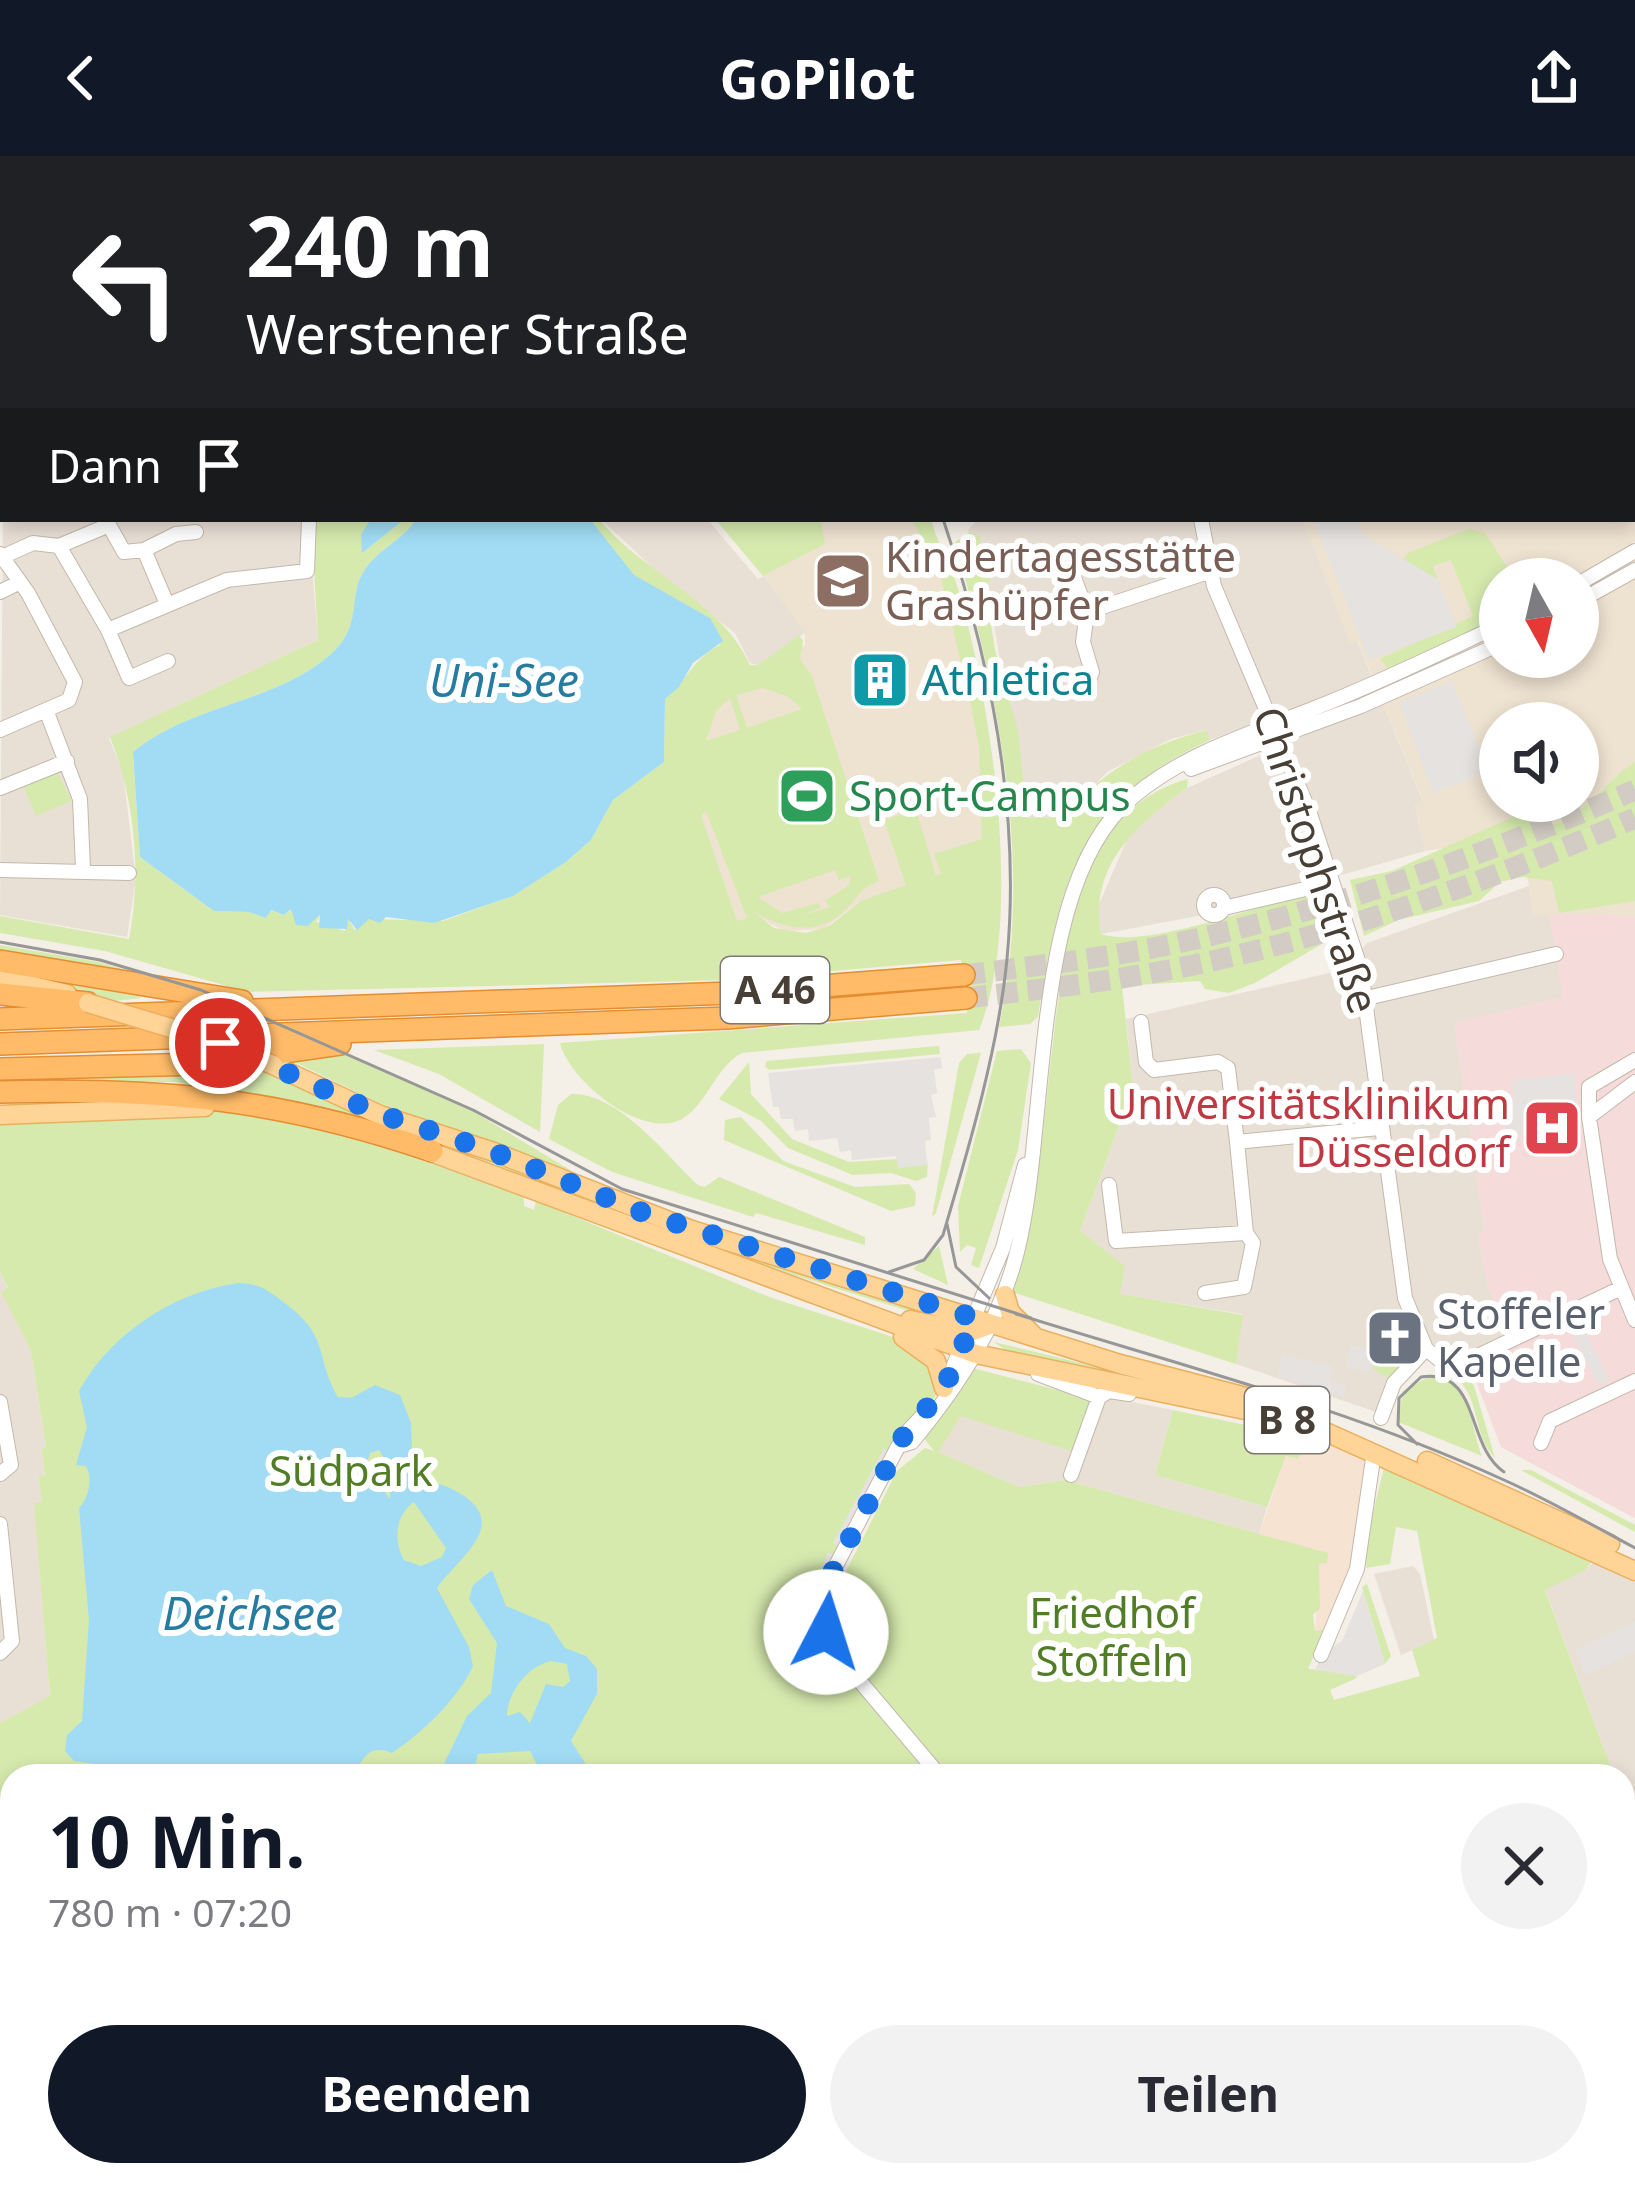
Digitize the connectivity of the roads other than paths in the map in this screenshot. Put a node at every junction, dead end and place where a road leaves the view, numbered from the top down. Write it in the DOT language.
graph roads {
  1 [pos="107,522"];
  2 [pos="309,522"];
  3 [pos="1203,522"];
  4 [pos="196,532"];
  5 [pos="59,546"];
  6 [pos="144,550"];
  7 [pos="1635,551"];
  8 [pos="1,556"];
  9 [pos="1059,566"];
  10 [pos="1214,570"];
  11 [pos="1635,570"];
  12 [pos="1599,572"];
  13 [pos="20,582"];
  14 [pos="1599,590"];
  15 [pos="0,592"];
  16 [pos="167,604"];
  17 [pos="1087,612"];
  18 [pos="108,630"];
  19 [pos="1479,635"];
  20 [pos="1479,652"];
  21 [pos="168,662"];
  22 [pos="1086,688"];
  23 [pos="46,710"];
  24 [pos="0,730"];
  25 [pos="1276,732"];
  26 [pos="67,760"];
  27 [pos="0,788"];
  28 [pos="83,869"];
  29 [pos="0,870"];
  30 [pos="130,873"];
  31 [pos="1331,883"];
  32 [pos="1224,908"];
  33 [pos="1552,951"];
  34 [pos="0,961"];
  35 [pos="964,975"];
  36 [pos="0,978"];
  37 [pos="28,991"];
  38 [pos="0,994"];
  39 [pos="966,998"];
  40 [pos="1367,998"];
  41 [pos="88,1003"];
  42 [pos="296,1010"];
  43 [pos="0,1019"];
  44 [pos="1141,1022"];
  45 [pos="457,1029"];
  46 [pos="0,1044"];
  47 [pos="1635,1060"];
  48 [pos="0,1069"];
  49 [pos="1635,1082"];
  50 [pos="0,1092"];
  51 [pos="0,1114"];
  52 [pos="1588,1117"];
  53 [pos="1379,1128"];
  54 [pos="1035,1132"];
  55 [pos="1237,1142"];
  56 [pos="431,1150"];
  57 [pos="1109,1185"];
  58 [pos="1246,1233"];
  59 [pos="1619,1289"];
  60 [pos="1205,1293"];
  61 [pos="1005,1295"];
  62 [pos="1635,1320"];
  63 [pos="895,1324"];
  64 [pos="977,1335"];
  65 [pos="1037,1338"];
  66 [pos="1426,1349"];
  67 [pos="1010,1362"];
  68 [pos="1635,1381"];
  69 [pos="944,1388"];
  70 [pos="1099,1397"];
  71 [pos="1170,1397"];
  72 [pos="0,1402"];
  73 [pos="1381,1418"];
  74 [pos="925,1419"];
  75 [pos="1541,1443"];
  76 [pos="1374,1445"];
  77 [pos="0,1474"];
  78 [pos="1071,1475"];
  79 [pos="0,1524"];
  80 [pos="1635,1558"];
  81 [pos="1635,1571"];
  82 [pos="0,1653"];
  83 [pos="1321,1655"];
  84 [pos="930,1764"];
  1 -- 5 [label="street"];
  1 -- 6 [label="street"];
  2 -- 16 [label="street"];
  3 -- 10 [label="street, Christophstraße"];
  4 -- 6 [label="street"];
  5 -- 8 [label="street"];
  5 -- 18 [label="street"];
  6 -- 16 [label="street"];
  7 -- 12 [label="street"];
  8 -- 13 [label="street"];
  9 -- 17 [label="street"];
  10 -- 17 [label="street"];
  10 -- 25 [label="street, Christophstraße"];
  11 -- 14 [label="street"];
  13 -- 15 [label="street"];
  13 -- 23 [label="street"];
  16 -- 18 [label="street"];
  17 -- 22 [label="street"];
  18 -- 21 [label="street"];
  19 -- 25 [label="street"];
  20 -- 25 [label="street"];
  23 -- 24 [label="street"];
  23 -- 26 [label="street"];
  25 -- 31 [label="street, Christophstraße"];
  25 -- 54 [label="street"];
  26 -- 27 [label="street"];
  26 -- 28 [label="street"];
  28 -- 29 [label="street"];
  28 -- 30 [label="street"];
  31 -- 32 [label="street"];
  31 -- 40 [label="street, Christophstraße"];
  33 -- 40 [label="street"];
  34 -- 42 [label="highway"];
  35 -- 42 [label="highway, A 46"];
  36 -- 37 [label="main road"];
  37 -- 38 [label="highway"];
  37 -- 41 [label="highway"];
  39 -- 45 [label="highway, A 46"];
  40 -- 53 [label="street, Christophstraße"];
  41 -- 64 [label="main road, B 8, bridge"];
  42 -- 43 [label="highway, A 46"];
  44 -- 55 [label="street"];
  45 -- 46 [label="highway, A 46"];
  45 -- 48 [label="highway"];
  47 -- 52 [label="street"];
  49 -- 52 [label="street"];
  50 -- 56 [label="highway"];
  51 -- 56 [label="main road, B 8"];
  52 -- 59 [label="street"];
  53 -- 55 [label="street"];
  53 -- 66 [label="street, Christophstraße"];
  54 -- 61 [label="street"];
  54 -- 64 [label="street"];
  55 -- 58 [label="street"];
  56 -- 63 [label="main road, B 8"];
  57 -- 58 [label="street"];
  58 -- 60 [label="street"];
  59 -- 62 [label="street"];
  59 -- 66 [label="street"];
  61 -- 64 [label="street"];
  61 -- 65 [label="main road"];
  63 -- 64 [label="main road, B 8"];
  63 -- 69 [label="main road"];
  64 -- 65 [label="main road, B 8"];
  64 -- 67 [label="main road, B 8"];
  64 -- 69 [label="street"];
  64 -- 74 [label="street"];
  65 -- 76 [label="main road, B 8"];
  66 -- 73 [label="street"];
  67 -- 70 [label="street"];
  67 -- 71 [label="main road, B 8"];
  68 -- 75 [label="street"];
  69 -- 74 [label="street"];
  70 -- 71 [label="street"];
  70 -- 78 [label="street"];
  71 -- 76 [label="main road, B 8"];
  72 -- 77 [label="street"];
  74 -- 84 [label="street"];
  76 -- 80 [label="main road, B 8"];
  76 -- 81 [label="main road, B 8"];
  76 -- 83 [label="street"];
  79 -- 82 [label="street"];
}
